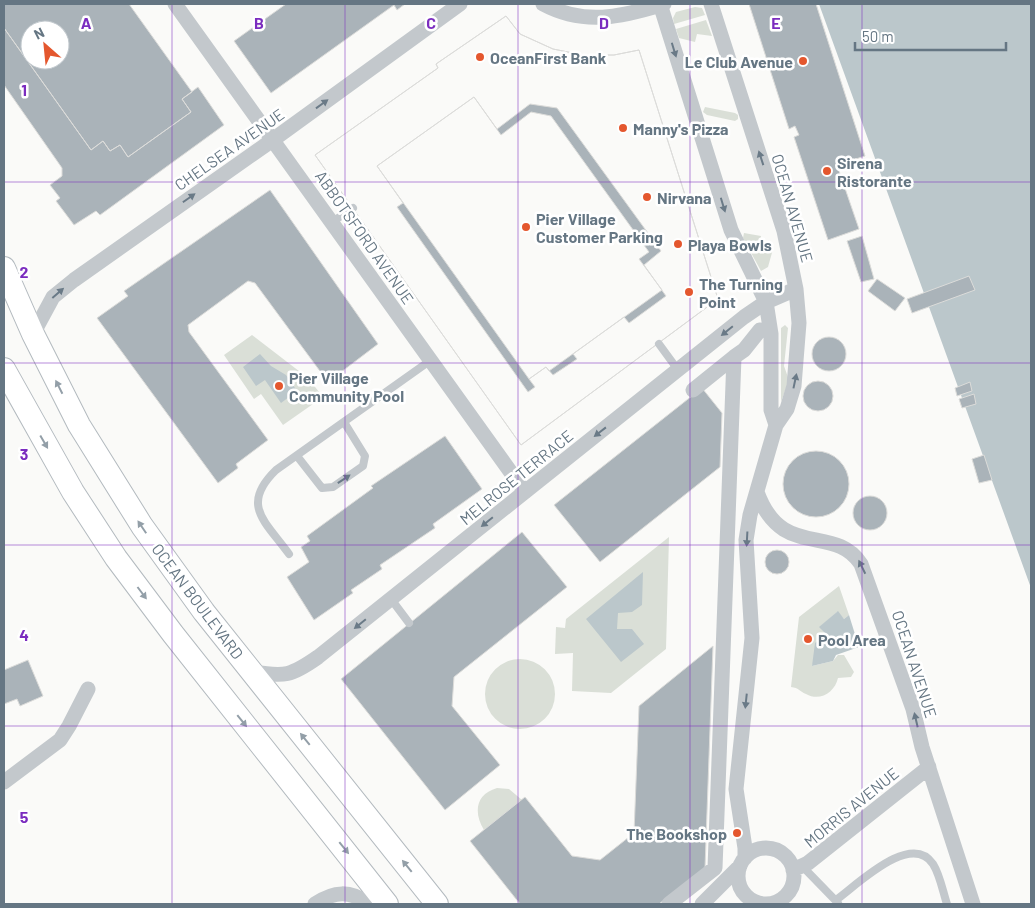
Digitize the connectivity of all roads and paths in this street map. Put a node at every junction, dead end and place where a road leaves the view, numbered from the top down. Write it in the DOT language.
graph roads {
  1 [pos="175,4"];
  2 [pos="460,4"];
  3 [pos="543,4"];
  4 [pos="661,4"];
  5 [pos="711,4"];
  6 [pos="274,139"];
  7 [pos="353,208"];
  8 [pos="332,222"];
  9 [pos="4,268"];
  10 [pos="796,289"];
  11 [pos="766,302"];
  12 [pos="760,330"];
  13 [pos="33,334"];
  14 [pos="659,344"];
  15 [pos="734,357"];
  16 [pos="431,360"];
  17 [pos="4,369"];
  18 [pos="678,370"];
  19 [pos="693,390"];
  20 [pos="344,422"];
  21 [pos="776,425"];
  22 [pos="297,456"];
  23 [pos="525,492"];
  24 [pos="757,492"];
  25 [pos="289,554"];
  26 [pos="391,599"];
  27 [pos="409,623"];
  28 [pos="253,672"];
  29 [pos="88,689"];
  30 [pos="929,767"];
  31 [pos="4,782"];
  32 [pos="743,862"];
  33 [pos="798,868"];
  34 [pos="777,902"];
  35 [pos="837,902"];
  36 [pos="315,904"];
  37 [pos="369,904"];
  38 [pos="388,904"];
  39 [pos="437,904"];
  40 [pos="669,904"];
  41 [pos="702,904"];
  42 [pos="947,904"];
  43 [pos="973,904"];
  1 -- 6 [label="street, ABBOTSFORD AVENUE"];
  6 -- 2 [label="street, CHELSEA AVENUE, one-way"];
  3 -- 4 [label="street"];
  4 -- 11 [label="street, OCEAN AVENUE, one-way"];
  10 -- 5 [label="street, OCEAN AVENUE, one-way"];
  6 -- 8 [label="street, ABBOTSFORD AVENUE"];
  13 -- 6 [label="street, CHELSEA AVENUE, one-way"];
  7 -- 8 [label="lane"];
  8 -- 16 [label="street, ABBOTSFORD AVENUE"];
  9 -- 13 [label="main road, OCEAN BOULEVARD"];
  10 -- 11 [label="street, MELROSE TERRACE"];
  21 -- 10 [label="street, OCEAN AVENUE, one-way"];
  11 -- 18 [label="street, MELROSE TERRACE, one-way"];
  11 -- 21 [label="street, OCEAN AVENUE"];
  12 -- 15 [label="street"];
  28 -- 13 [label="main road, OCEAN BOULEVARD, one-way"];
  14 -- 18 [label="lane"];
  15 -- 19 [label="street"];
  15 -- 40 [label="street"];
  16 -- 20 [label="lane"];
  16 -- 23 [label="street, ABBOTSFORD AVENUE"];
  17 -- 38 [label="main road, one-way"];
  18 -- 23 [label="street, MELROSE TERRACE, one-way"];
  20 -- 22 [label="lane"];
  22 -- 20 [label="lane, one-way"];
  21 -- 24 [label="street, OCEAN AVENUE"];
  22 -- 25 [label="lane"];
  23 -- 26 [label="street, MELROSE TERRACE, one-way"];
  30 -- 24 [label="street, OCEAN AVENUE, one-way"];
  24 -- 32 [label="street, OCEAN AVENUE, one-way"];
  26 -- 27 [label="lane"];
  26 -- 28 [label="street, MELROSE TERRACE, one-way"];
  39 -- 28 [label="main road, OCEAN BOULEVARD, one-way"];
  29 -- 31 [label="street"];
  30 -- 33 [label="street, MORRIS AVENUE"];
  30 -- 43 [label="street, OCEAN AVENUE"];
  32 -- 33 [label="street, MORRIS AVENUE"];
  32 -- 34 [label="street"];
  32 -- 41 [label="street, MORRIS AVENUE"];
  33 -- 34 [label="street"];
  33 -- 35 [label="lane"];
  35 -- 42 [label="lane"];
  36 -- 37 [label="street"];
}
